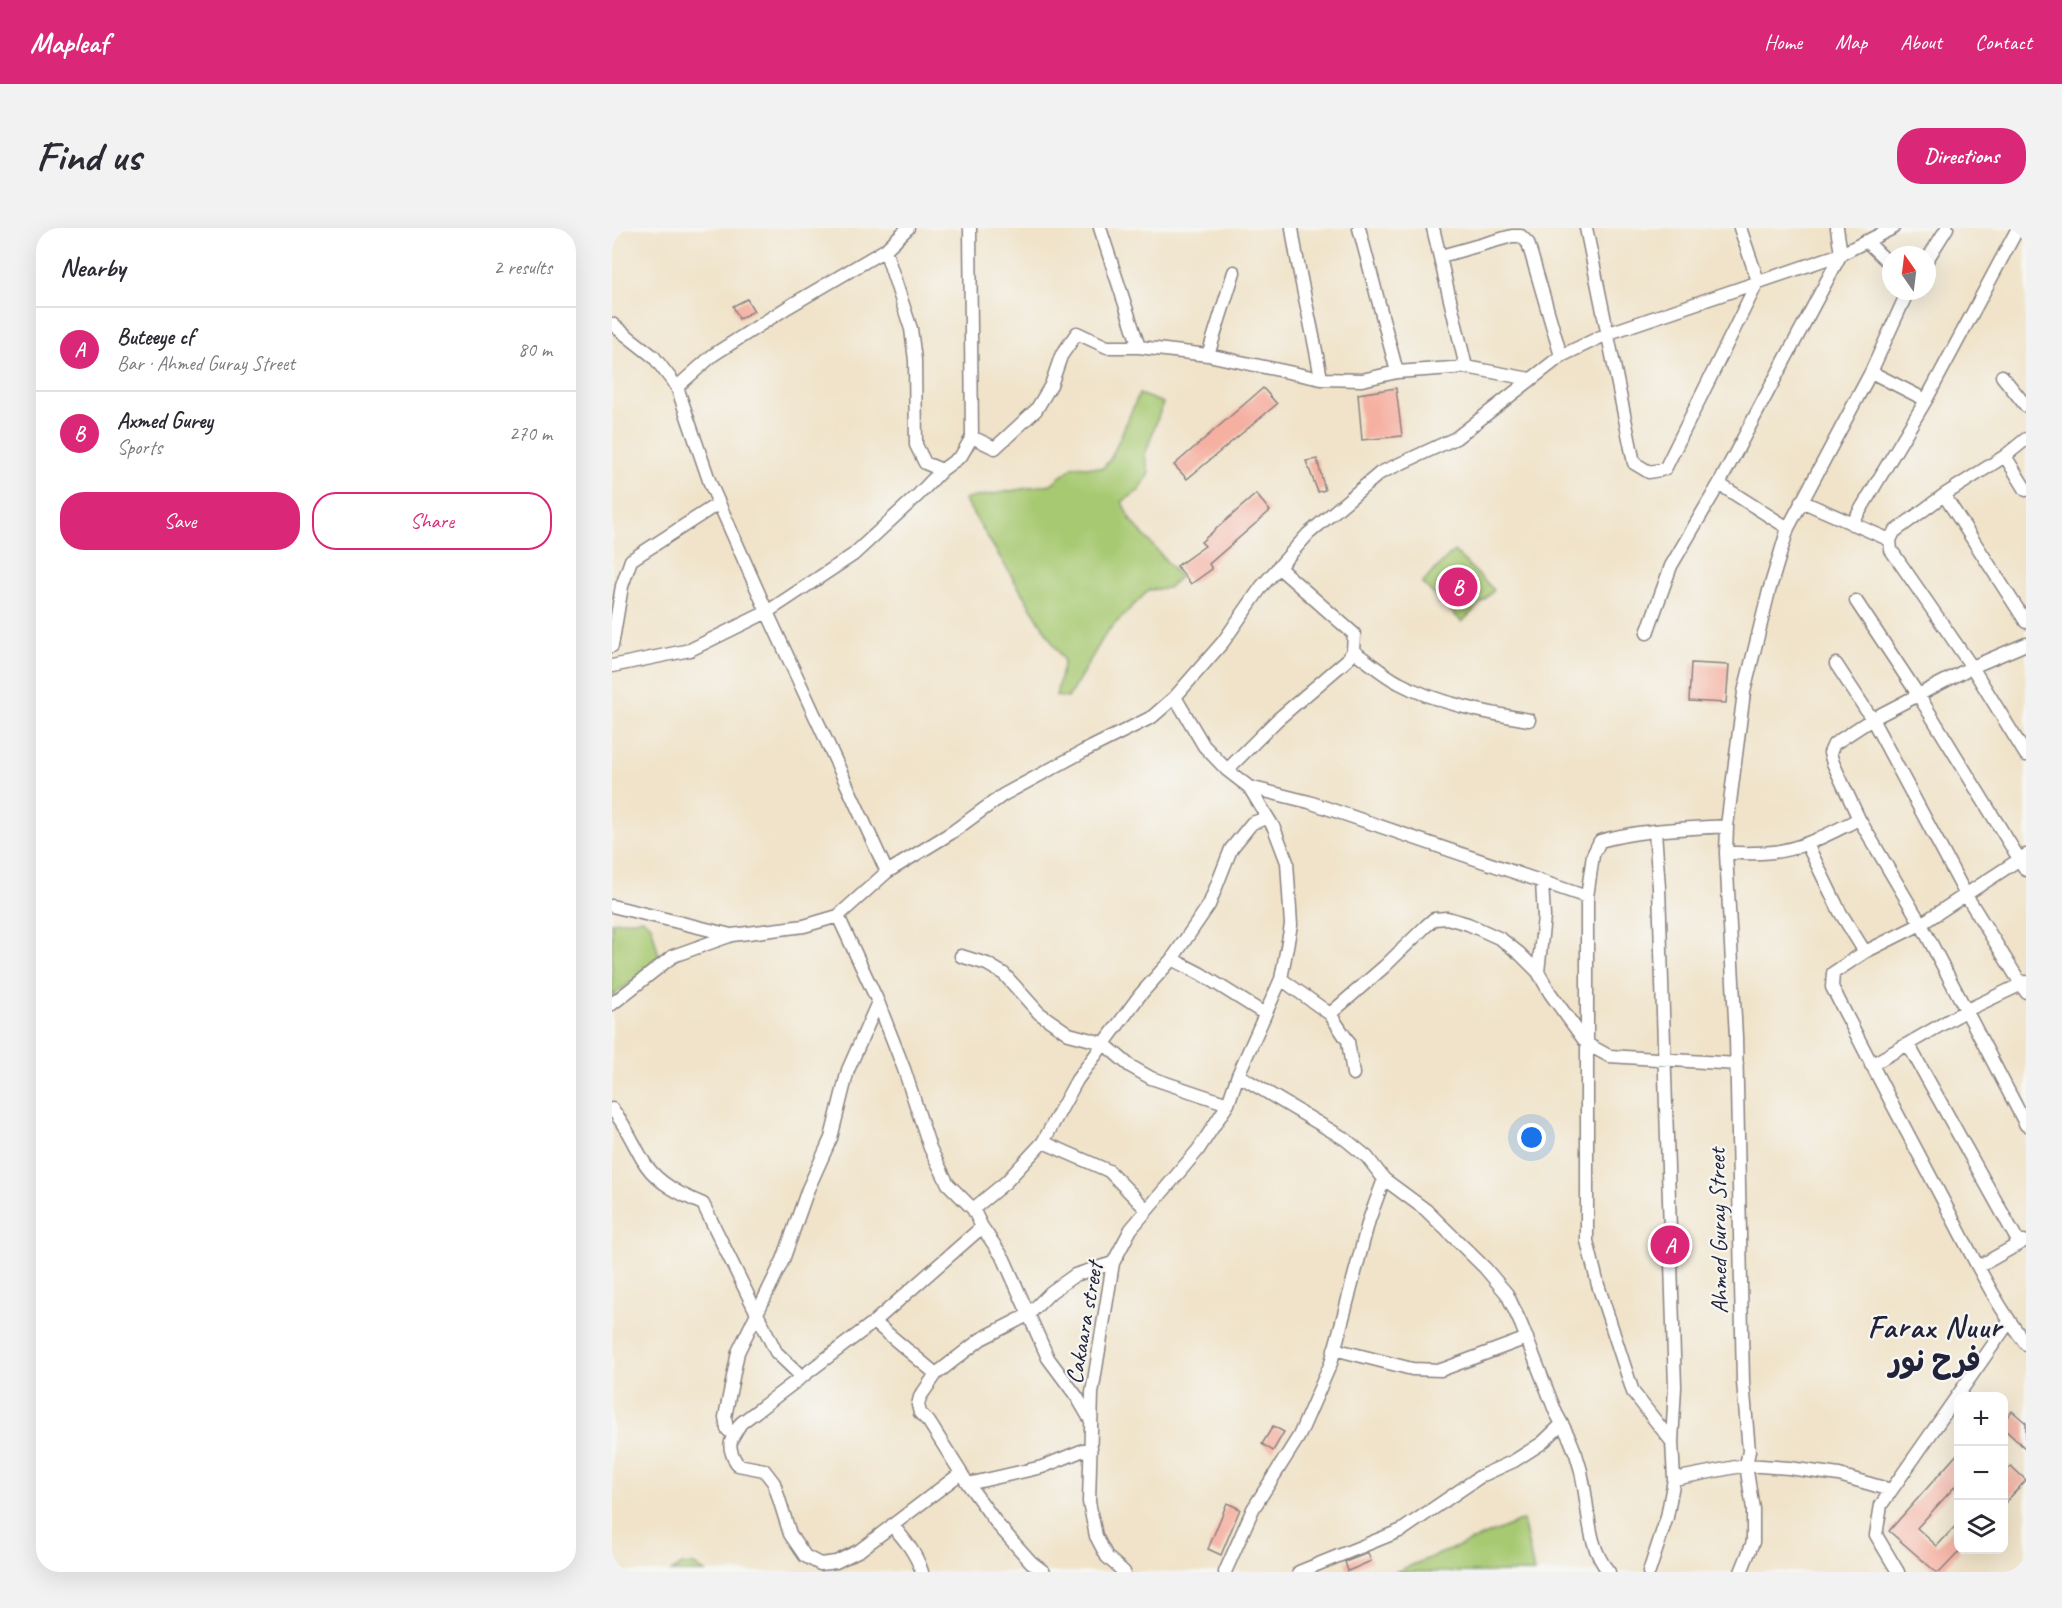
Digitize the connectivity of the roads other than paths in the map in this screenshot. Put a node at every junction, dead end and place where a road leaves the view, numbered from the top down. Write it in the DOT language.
graph roads {
  1 [pos="908,228"];
  2 [pos="970,228"];
  3 [pos="1100,228"];
  4 [pos="1292,228"];
  5 [pos="1359,228"];
  6 [pos="1433,228"];
  7 [pos="1526,228"];
  8 [pos="1586,228"];
  9 [pos="1740,228"];
  10 [pos="1837,228"];
  11 [pos="1893,228"];
  12 [pos="1947,228"];
  13 [pos="2018,228"];
  14 [pos="1866,241"];
  15 [pos="1528,243"];
  16 [pos="1936,246"];
  17 [pos="885,250"];
  18 [pos="1842,254"];
  19 [pos="1441,256"];
  20 [pos="1882,256"];
  21 [pos="1234,272"];
  22 [pos="1758,281"];
  23 [pos="1904,300"];
  24 [pos="612,324"];
  25 [pos="1608,333"];
  26 [pos="1139,347"];
  27 [pos="1208,355"];
  28 [pos="1561,356"];
  29 [pos="1466,367"];
  30 [pos="1397,372"];
  31 [pos="1871,372"];
  32 [pos="2002,376"];
  33 [pos="1321,379"];
  34 [pos="1530,379"];
  35 [pos="677,387"];
  36 [pos="1926,400"];
  37 [pos="2026,406"];
  38 [pos="972,437"];
  39 [pos="2026,439"];
  40 [pos="2005,456"];
  41 [pos="942,470"];
  42 [pos="1719,484"];
  43 [pos="2026,490"];
  44 [pos="1944,495"];
  45 [pos="1802,501"];
  46 [pos="719,503"];
  47 [pos="1852,524"];
  48 [pos="1788,528"];
  49 [pos="1890,540"];
  50 [pos="1278,567"];
  51 [pos="1856,601"];
  52 [pos="767,612"];
  53 [pos="2026,622"];
  54 [pos="1647,633"];
  55 [pos="2026,644"];
  56 [pos="612,646"];
  57 [pos="1353,651"];
  58 [pos="1836,664"];
  59 [pos="612,666"];
  60 [pos="1972,667"];
  61 [pos="1919,696"];
  62 [pos="1176,697"];
  63 [pos="1872,719"];
  64 [pos="1529,720"];
  65 [pos="2026,754"];
  66 [pos="1227,770"];
  67 [pos="1249,787"];
  68 [pos="1267,818"];
  69 [pos="1859,819"];
  70 [pos="1727,826"];
  71 [pos="1655,831"];
  72 [pos="1806,844"];
  73 [pos="1726,853"];
  74 [pos="2024,861"];
  75 [pos="887,872"];
  76 [pos="1542,882"];
  77 [pos="1966,895"];
  78 [pos="1587,897"];
  79 [pos="612,906"];
  80 [pos="838,916"];
  81 [pos="1921,924"];
  82 [pos="732,935"];
  83 [pos="1865,952"];
  84 [pos="961,956"];
  85 [pos="1172,959"];
  86 [pos="1538,972"];
  87 [pos="1281,979"];
  88 [pos="2025,986"];
  89 [pos="878,1002"];
  90 [pos="612,1004"];
  91 [pos="1966,1010"];
  92 [pos="1265,1014"];
  93 [pos="1330,1014"];
  94 [pos="1103,1043"];
  95 [pos="1587,1044"];
  96 [pos="1908,1044"];
  97 [pos="1664,1060"];
  98 [pos="1737,1064"];
  99 [pos="1871,1065"];
  100 [pos="1353,1074"];
  101 [pos="1238,1075"];
  102 [pos="1228,1104"];
  103 [pos="612,1109"];
  104 [pos="2026,1125"];
  105 [pos="1043,1142"];
  106 [pos="1384,1179"];
  107 [pos="974,1209"];
  108 [pos="1147,1210"];
  109 [pos="982,1227"];
  110 [pos="2023,1242"];
  111 [pos="1113,1263"];
  112 [pos="1978,1267"];
  113 [pos="756,1313"];
  114 [pos="1028,1315"];
  115 [pos="874,1322"];
  116 [pos="2009,1322"];
  117 [pos="1527,1338"];
  118 [pos="2026,1344"];
  119 [pos="1334,1349"];
  120 [pos="936,1374"];
  121 [pos="802,1377"];
  122 [pos="1091,1421"];
  123 [pos="1562,1424"];
  124 [pos="733,1435"];
  125 [pos="1672,1442"];
  126 [pos="1091,1447"];
  127 [pos="1746,1465"];
  128 [pos="965,1478"];
  129 [pos="1674,1479"];
  130 [pos="1891,1490"];
  131 [pos="892,1526"];
  132 [pos="823,1568"];
  133 [pos="922,1572"];
  134 [pos="1044,1572"];
  135 [pos="1122,1572"];
  136 [pos="1225,1572"];
  137 [pos="1299,1572"];
  138 [pos="1609,1572"];
  139 [pos="1649,1572"];
  140 [pos="1741,1572"];
  141 [pos="1898,1572"];
  1 -- 17 [label="street"];
  2 -- 38 [label="street"];
  3 -- 26 [label="street"];
  4 -- 33 [label="street"];
  5 -- 30 [label="street"];
  6 -- 19 [label="street"];
  7 -- 15 [label="street"];
  8 -- 25 [label="street"];
  9 -- 22 [label="street"];
  10 -- 18 [label="street"];
  11 -- 14 [label="street"];
  12 -- 16 [label="street"];
  13 -- 36 [label="street"];
  14 -- 18 [label="street"];
  14 -- 20 [label="street"];
  15 -- 19 [label="street"];
  15 -- 28 [label="street"];
  17 -- 35 [label="street"];
  17 -- 41 [label="street"];
  18 -- 22 [label="street"];
  18 -- 42 [label="street"];
  19 -- 29 [label="street"];
  21 -- 27 [label="street"];
  22 -- 25 [label="street"];
  22 -- 25 [label="street"];
  23 -- 31 [label="street, Ahmed Guray Street"];
  24 -- 35 [label="street"];
  25 -- 28 [label="street"];
  26 -- 27 [label="street"];
  26 -- 38 [label="street"];
  27 -- 33 [label="street"];
  28 -- 34 [label="street"];
  29 -- 30 [label="street"];
  29 -- 34 [label="street"];
  30 -- 33 [label="street"];
  31 -- 36 [label="street"];
  31 -- 45 [label="street, Ahmed Guray Street"];
  32 -- 37 [label="street"];
  34 -- 50 [label="street"];
  35 -- 46 [label="street"];
  36 -- 47 [label="street"];
  38 -- 41 [label="street"];
  39 -- 40 [label="street"];
  40 -- 43 [label="street"];
  40 -- 44 [label="street"];
  41 -- 52 [label="street"];
  42 -- 48 [label="street"];
  42 -- 54 [label="street"];
  44 -- 49 [label="street"];
  44 -- 53 [label="street"];
  45 -- 47 [label="street"];
  45 -- 48 [label="street, Ahmed Guray Street"];
  46 -- 52 [label="street"];
  46 -- 56 [label="street"];
  47 -- 49 [label="street"];
  48 -- 70 [label="street, Ahmed Guray Street"];
  49 -- 60 [label="street"];
  50 -- 57 [label="street"];
  50 -- 62 [label="street"];
  51 -- 61 [label="street"];
  52 -- 59 [label="street"];
  52 -- 75 [label="street"];
  55 -- 60 [label="street"];
  57 -- 64 [label="street"];
  57 -- 66 [label="street"];
  58 -- 63 [label="street"];
  60 -- 61 [label="street"];
  60 -- 65 [label="street"];
  61 -- 63 [label="street"];
  61 -- 74 [label="street"];
  62 -- 66 [label="street"];
  62 -- 75 [label="street"];
  63 -- 69 [label="street"];
  63 -- 77 [label="street"];
  66 -- 67 [label="street"];
  67 -- 68 [label="street, Cakaara street"];
  67 -- 76 [label="street"];
  68 -- 85 [label="street"];
  68 -- 87 [label="street, Cakaara street"];
  69 -- 72 [label="street"];
  69 -- 81 [label="street"];
  70 -- 71 [label="street"];
  70 -- 73 [label="street, Ahmed Guray Street"];
  71 -- 78 [label="street"];
  71 -- 97 [label="street"];
  72 -- 73 [label="street"];
  72 -- 83 [label="street"];
  73 -- 98 [label="street, Ahmed Guray Street"];
  74 -- 77 [label="street"];
  75 -- 80 [label="street"];
  76 -- 78 [label="street"];
  76 -- 86 [label="street"];
  77 -- 81 [label="street"];
  77 -- 88 [label="street"];
  78 -- 95 [label="street"];
  79 -- 82 [label="street"];
  80 -- 82 [label="street"];
  80 -- 89 [label="street"];
  81 -- 83 [label="street"];
  81 -- 91 [label="street"];
  82 -- 90 [label="street"];
  83 -- 99 [label="street"];
  84 -- 94 [label="street"];
  85 -- 92 [label="street"];
  85 -- 94 [label="street"];
  86 -- 93 [label="street"];
  86 -- 95 [label="street"];
  87 -- 92 [label="street, Cakaara street"];
  87 -- 93 [label="street"];
  88 -- 91 [label="street"];
  89 -- 107 [label="street"];
  89 -- 113 [label="street"];
  91 -- 96 [label="street"];
  91 -- 104 [label="street"];
  92 -- 101 [label="street, Cakaara street"];
  93 -- 100 [label="street"];
  94 -- 102 [label="street"];
  94 -- 105 [label="street"];
  95 -- 97 [label="street"];
  95 -- 125 [label="street"];
  96 -- 99 [label="street"];
  96 -- 110 [label="street"];
  97 -- 98 [label="street"];
  97 -- 125 [label="street"];
  98 -- 127 [label="street, Ahmed Guray Street"];
  99 -- 112 [label="street"];
  101 -- 102 [label="street, Cakaara street"];
  101 -- 106 [label="street"];
  102 -- 108 [label="street, Cakaara street"];
  103 -- 113 [label="street"];
  105 -- 107 [label="street"];
  105 -- 108 [label="street"];
  106 -- 117 [label="street"];
  106 -- 119 [label="street"];
  107 -- 109 [label="street"];
  108 -- 111 [label="street, Cakaara street"];
  109 -- 114 [label="street"];
  109 -- 115 [label="street"];
  110 -- 112 [label="street"];
  111 -- 114 [label="street"];
  111 -- 122 [label="street, Cakaara street"];
  112 -- 116 [label="street"];
  113 -- 121 [label="street"];
  113 -- 124 [label="street"];
  114 -- 120 [label="street"];
  114 -- 122 [label="street"];
  115 -- 120 [label="street"];
  115 -- 121 [label="street"];
  116 -- 118 [label="street"];
  116 -- 130 [label="street"];
  117 -- 119 [label="street"];
  117 -- 123 [label="street"];
  119 -- 136 [label="street"];
  120 -- 128 [label="street"];
  121 -- 124 [label="street"];
  122 -- 126 [label="street, Cakaara street"];
  123 -- 137 [label="street"];
  123 -- 138 [label="street"];
  124 -- 132 [label="street"];
  125 -- 129 [label="street"];
  126 -- 128 [label="street"];
  126 -- 135 [label="street, Cakaara street"];
  127 -- 129 [label="street"];
  127 -- 130 [label="street"];
  127 -- 140 [label="street, Ahmed Guray Street"];
  128 -- 131 [label="street"];
  128 -- 134 [label="street"];
  129 -- 139 [label="street"];
  130 -- 141 [label="street"];
  131 -- 132 [label="street"];
  131 -- 133 [label="street"];
}
